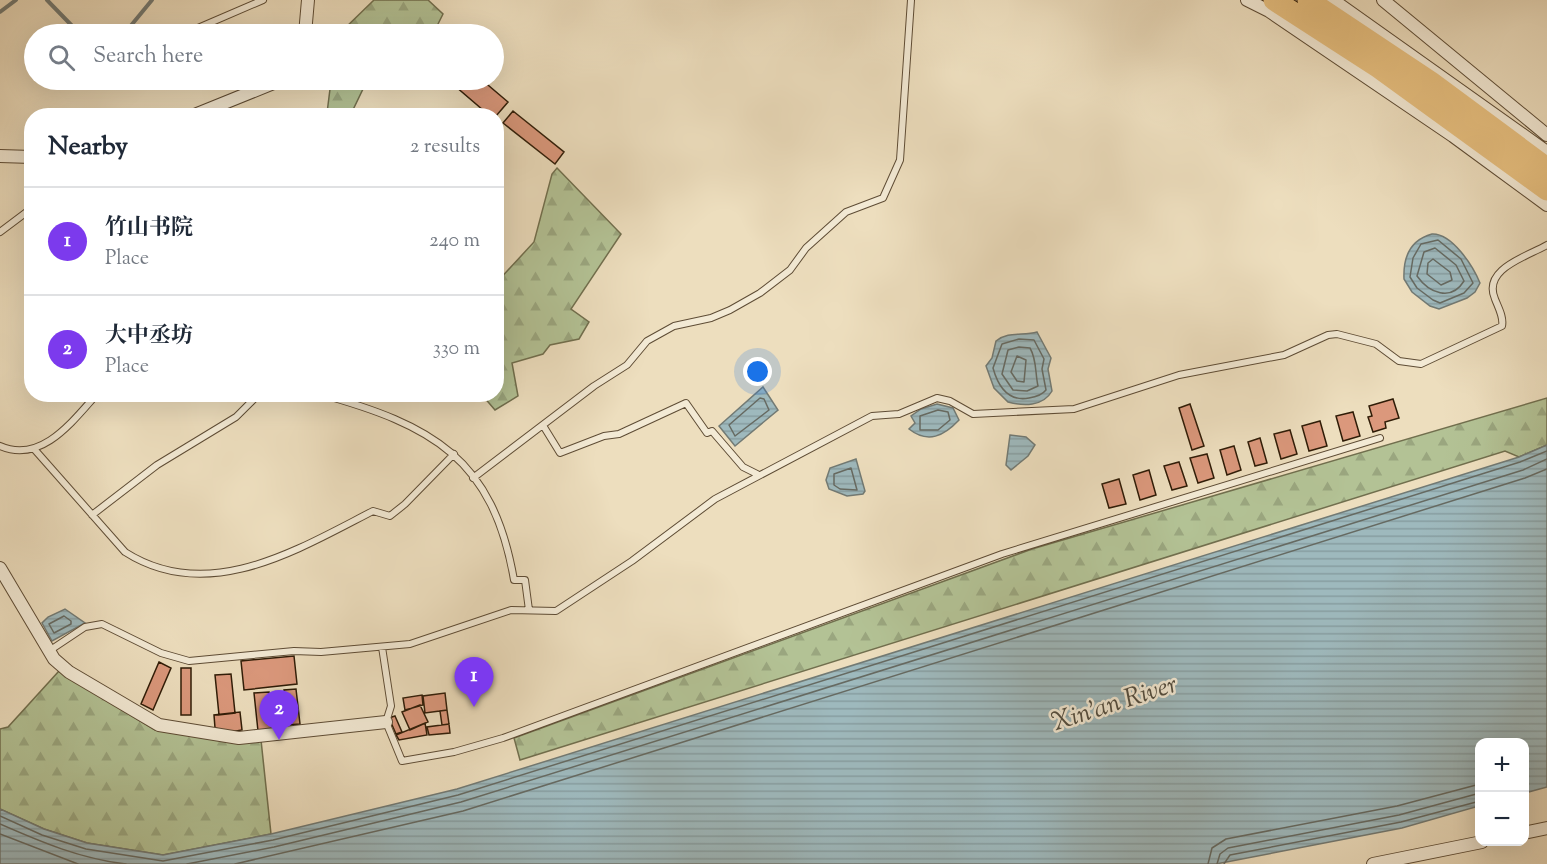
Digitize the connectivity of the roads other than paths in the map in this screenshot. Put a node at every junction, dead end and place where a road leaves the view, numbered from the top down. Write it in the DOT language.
graph roads {
  1 [pos="241,0"];
  2 [pos="263,0"];
  3 [pos="308,0"];
  4 [pos="911,0"];
  5 [pos="1247,0"];
  6 [pos="1274,0"];
  7 [pos="1308,0"];
  8 [pos="1333,0"];
  9 [pos="1383,0"];
  10 [pos="246,8"];
  11 [pos="208,24"];
  12 [pos="306,24"];
  13 [pos="257,90"];
  14 [pos="212,108"];
  15 [pos="1462,125"];
  16 [pos="1547,135"];
  17 [pos="1547,152"];
  18 [pos="0,156"];
  19 [pos="24,157"];
  20 [pos="1547,168"];
  21 [pos="1547,190"];
  22 [pos="1547,205"];
  23 [pos="24,214"];
  24 [pos="0,232"];
  25 [pos="1547,245"];
  26 [pos="90,402"];
  27 [pos="251,402"];
  28 [pos="346,402"];
  29 [pos="544,427"];
  30 [pos="1380,438"];
  31 [pos="0,446"];
  32 [pos="35,450"];
  33 [pos="454,454"];
  34 [pos="758,474"];
  35 [pos="473,478"];
  36 [pos="92,515"];
  37 [pos="0,568"];
  38 [pos="529,610"];
  39 [pos="382,646"];
  40 [pos="47,652"];
  41 [pos="386,722"];
  42 [pos="1547,828"];
  43 [pos="1529,832"];
  44 [pos="1475,843"];
  45 [pos="1373,864"];
  1 -- 10 [label="lane"];
  2 -- 10 [label="lane"];
  3 -- 12 [label="street"];
  4 -- 29 [label="lane"];
  5 -- 15 [label="street"];
  6 -- 15 [label="highway"];
  7 -- 15 [label="highway"];
  8 -- 17 [label="street"];
  9 -- 16 [label="street"];
  10 -- 11 [label="lane"];
  13 -- 14 [label="street"];
  15 -- 20 [label="highway"];
  15 -- 21 [label="highway"];
  15 -- 22 [label="street"];
  18 -- 19 [label="street"];
  23 -- 24 [label="lane"];
  25 -- 34 [label="lane"];
  26 -- 32 [label="lane"];
  27 -- 36 [label="lane"];
  28 -- 33 [label="lane"];
  29 -- 34 [label="lane"];
  29 -- 35 [label="lane"];
  30 -- 41 [label="lane"];
  31 -- 32 [label="lane"];
  32 -- 36 [label="lane"];
  33 -- 35 [label="lane"];
  33 -- 36 [label="lane"];
  34 -- 38 [label="lane"];
  35 -- 38 [label="lane"];
  37 -- 40 [label="street"];
  38 -- 39 [label="lane"];
  39 -- 40 [label="lane"];
  39 -- 41 [label="lane"];
  40 -- 41 [label="street"];
  42 -- 43 [label="street"];
  44 -- 45 [label="street"];
}
